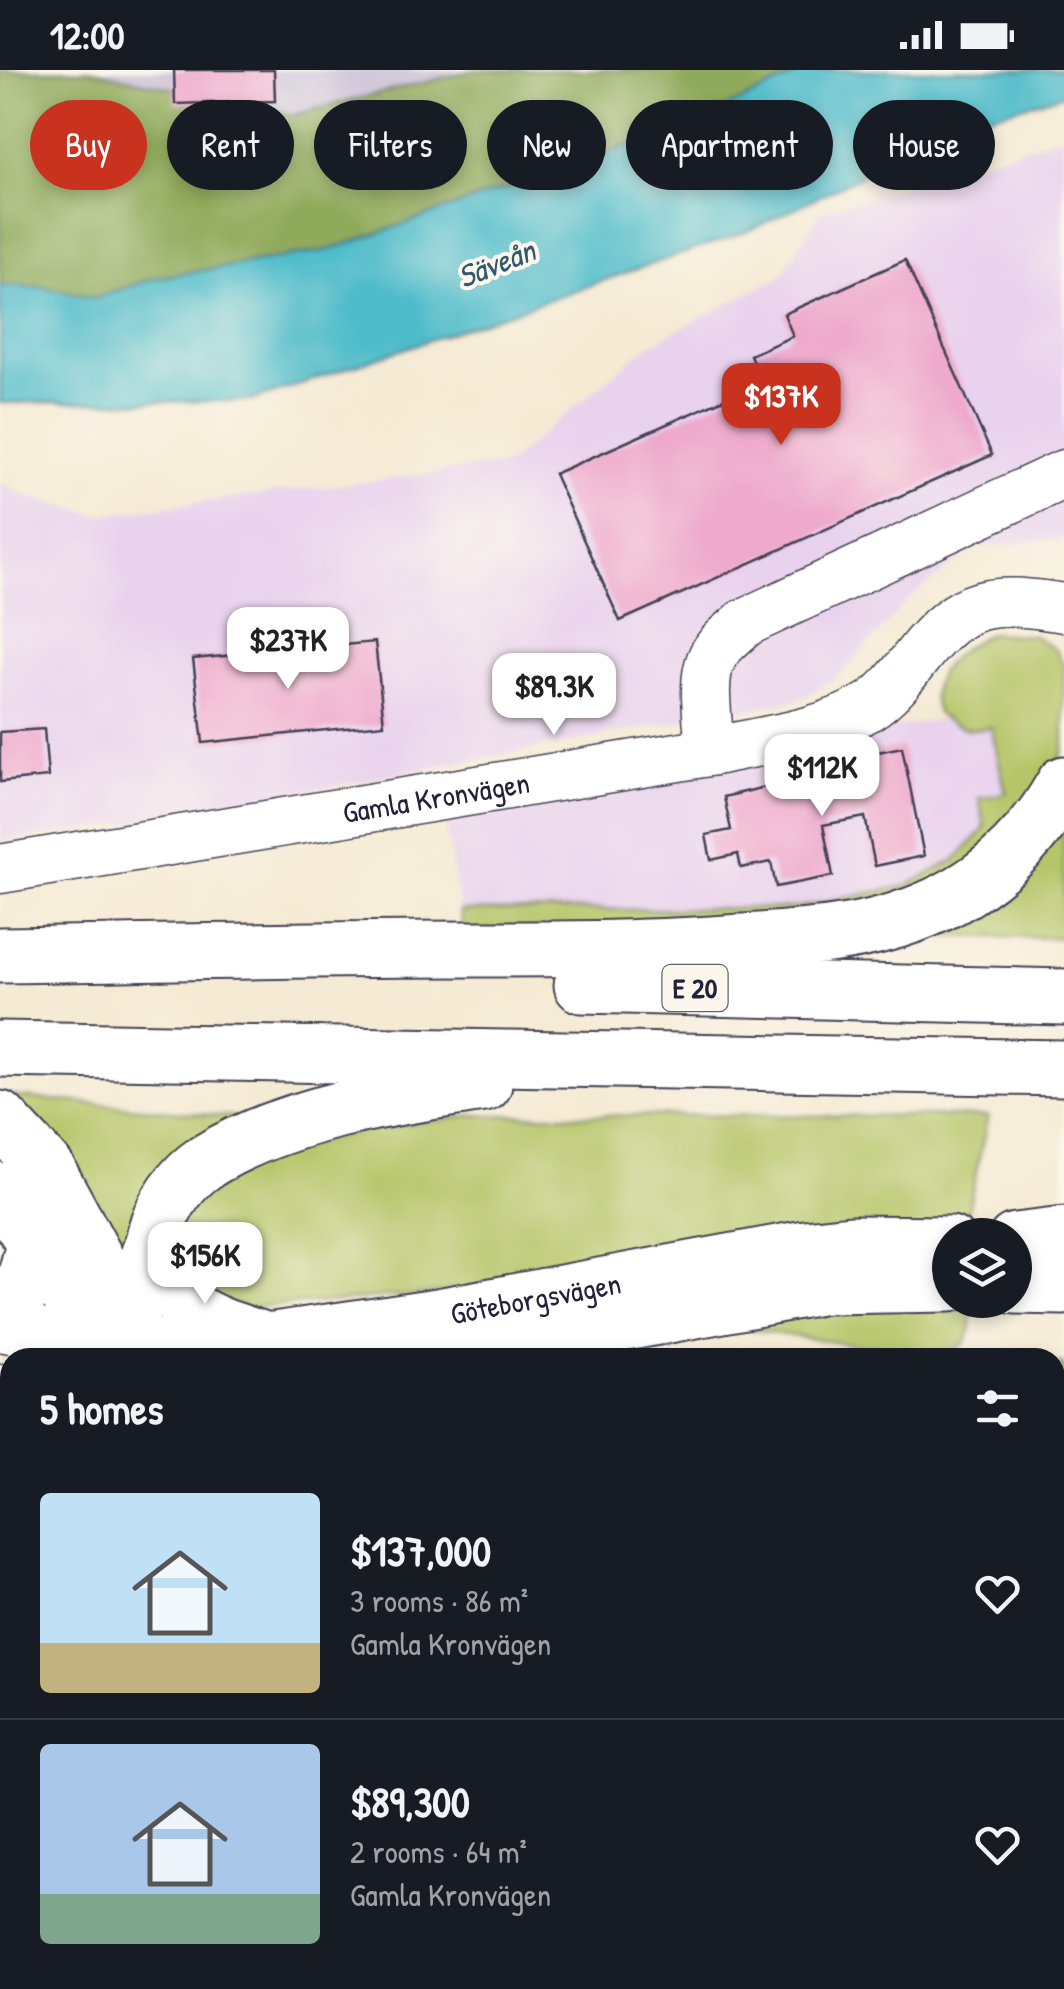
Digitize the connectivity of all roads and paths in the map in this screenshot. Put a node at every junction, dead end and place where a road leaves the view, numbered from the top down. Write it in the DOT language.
graph roads {
  1 [pos="1064,474"];
  2 [pos="1064,608"];
  3 [pos="714,751"];
  4 [pos="1064,784"];
  5 [pos="0,869"];
  6 [pos="0,955"];
  7 [pos="0,971"];
  8 [pos="1064,997"];
  9 [pos="0,1049"];
  10 [pos="636,1061"];
  11 [pos="1064,1068"];
  12 [pos="0,1120"];
  13 [pos="0,1190"];
  14 [pos="1064,1234"];
  15 [pos="1032,1239"];
  16 [pos="35,1241"];
  17 [pos="932,1244"];
  18 [pos="151,1248"];
  19 [pos="932,1284"];
  20 [pos="1032,1286"];
  21 [pos="1064,1287"];
  22 [pos="0,1324"];
  23 [pos="267,1342"];
  24 [pos="121,1344"];
  25 [pos="490,1348"];
  1 -- 3 [label="street"];
  2 -- 3 [label="street, Gamla Kronvägen"];
  3 -- 5 [label="street, Gamla Kronvägen"];
  4 -- 6 [label="main road"];
  7 -- 8 [label="main road, E 20"];
  9 -- 10 [label="main road"];
  10 -- 11 [label="main road"];
  10 -- 18 [label="main road"];
  12 -- 24 [label="main road"];
  13 -- 16 [label="main road"];
  14 -- 15 [label="main road"];
  16 -- 22 [label="main road"];
  16 -- 24 [label="main road"];
  17 -- 23 [label="main road, Göteborgsvägen"];
  18 -- 23 [label="main road"];
  18 -- 24 [label="main road"];
  19 -- 25 [label="main road, Göteborgsvägen"];
  20 -- 21 [label="main road"];
  22 -- 24 [label="street, Göteborgsvägen"];
  23 -- 24 [label="street, Göteborgsvägen"];
}
